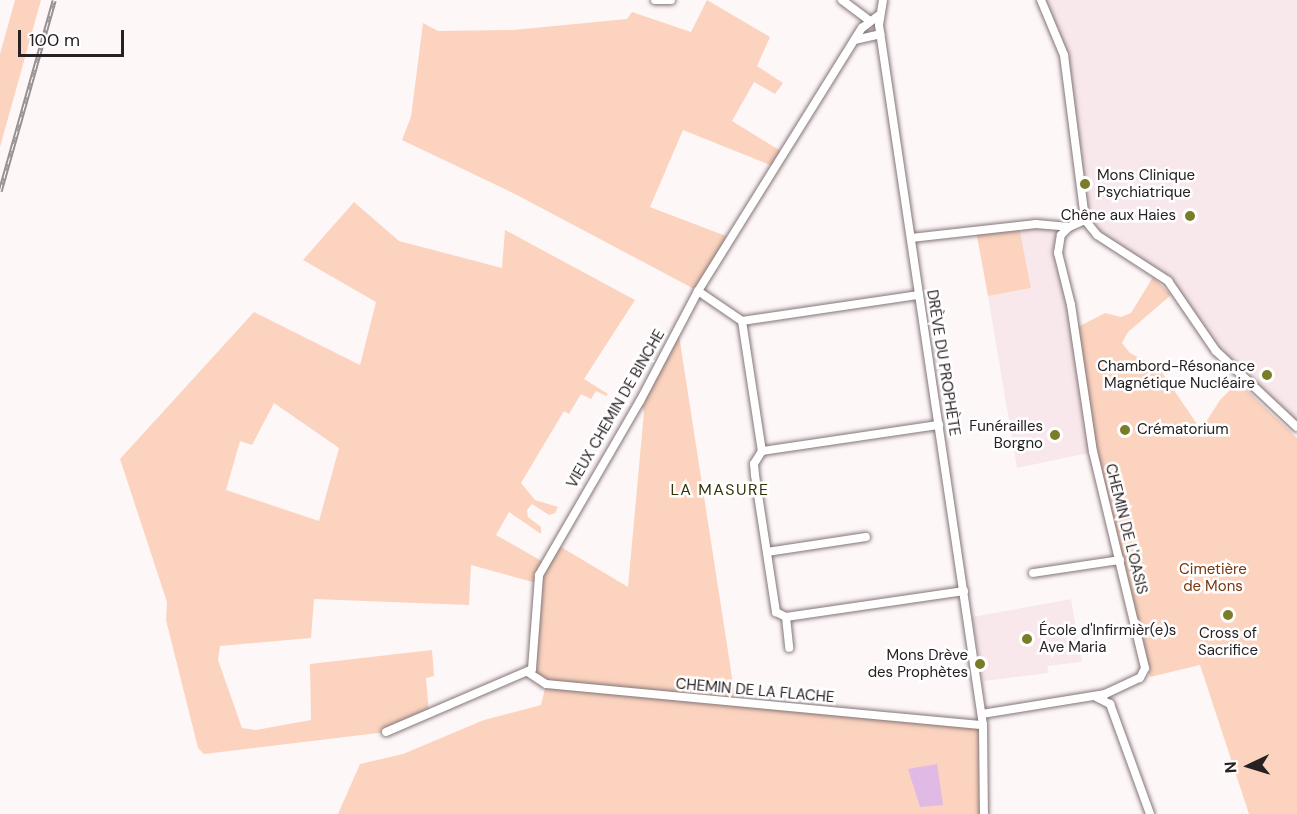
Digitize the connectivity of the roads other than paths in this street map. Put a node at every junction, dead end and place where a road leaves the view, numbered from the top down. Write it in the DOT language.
graph roads {
  1 [pos="655,0"];
  2 [pos="671,0"];
  3 [pos="842,0"];
  4 [pos="883,0"];
  5 [pos="1041,0"];
  6 [pos="879,15"];
  7 [pos="870,21"];
  8 [pos="880,34"];
  9 [pos="854,41"];
  10 [pos="1085,220"];
  11 [pos="1069,227"];
  12 [pos="911,238"];
  13 [pos="698,291"];
  14 [pos="919,295"];
  15 [pos="742,321"];
  16 [pos="939,425"];
  17 [pos="1297,427"];
  18 [pos="762,451"];
  19 [pos="866,537"];
  20 [pos="767,552"];
  21 [pos="1120,560"];
  22 [pos="1033,573"];
  23 [pos="964,591"];
  24 [pos="786,617"];
  25 [pos="789,648"];
  26 [pos="529,673"];
  27 [pos="1091,697"];
  28 [pos="982,714"];
  29 [pos="983,724"];
  30 [pos="386,732"];
  31 [pos="984,814"];
  32 [pos="1150,814"];
  1 -- 2 [label="street"];
  3 -- 7 [label="street"];
  4 -- 6 [label="street"];
  5 -- 10 [label="street"];
  6 -- 7 [label="street, VIEUX CHEMIN DE BINCHE"];
  6 -- 8 [label="street, DRÈVE DU PROPHÈTE"];
  7 -- 9 [label="street, VIEUX CHEMIN DE BINCHE"];
  8 -- 9 [label="street"];
  8 -- 12 [label="street, DRÈVE DU PROPHÈTE"];
  9 -- 13 [label="street, VIEUX CHEMIN DE BINCHE"];
  10 -- 11 [label="street"];
  10 -- 17 [label="street"];
  11 -- 12 [label="street"];
  11 -- 21 [label="street, CHEMIN DE L'OASIS"];
  12 -- 14 [label="street, DRÈVE DU PROPHÈTE"];
  13 -- 15 [label="street"];
  13 -- 26 [label="street, VIEUX CHEMIN DE BINCHE"];
  14 -- 15 [label="street"];
  14 -- 16 [label="street, DRÈVE DU PROPHÈTE"];
  15 -- 18 [label="street"];
  16 -- 18 [label="street"];
  16 -- 23 [label="street, DRÈVE DU PROPHÈTE"];
  18 -- 20 [label="street"];
  19 -- 20 [label="street"];
  20 -- 24 [label="street"];
  21 -- 22 [label="street"];
  21 -- 27 [label="street, CHEMIN DE L'OASIS"];
  23 -- 24 [label="street"];
  23 -- 28 [label="street, DRÈVE DU PROPHÈTE"];
  24 -- 25 [label="street"];
  26 -- 29 [label="street, CHEMIN DE LA FLACHE"];
  26 -- 30 [label="street"];
  27 -- 28 [label="street, CHEMIN DE L'OASIS"];
  27 -- 32 [label="street"];
  28 -- 29 [label="street, DRÈVE DU PROPHÈTE"];
  29 -- 31 [label="street, DRÈVE DU PROPHÈTE"];
}
